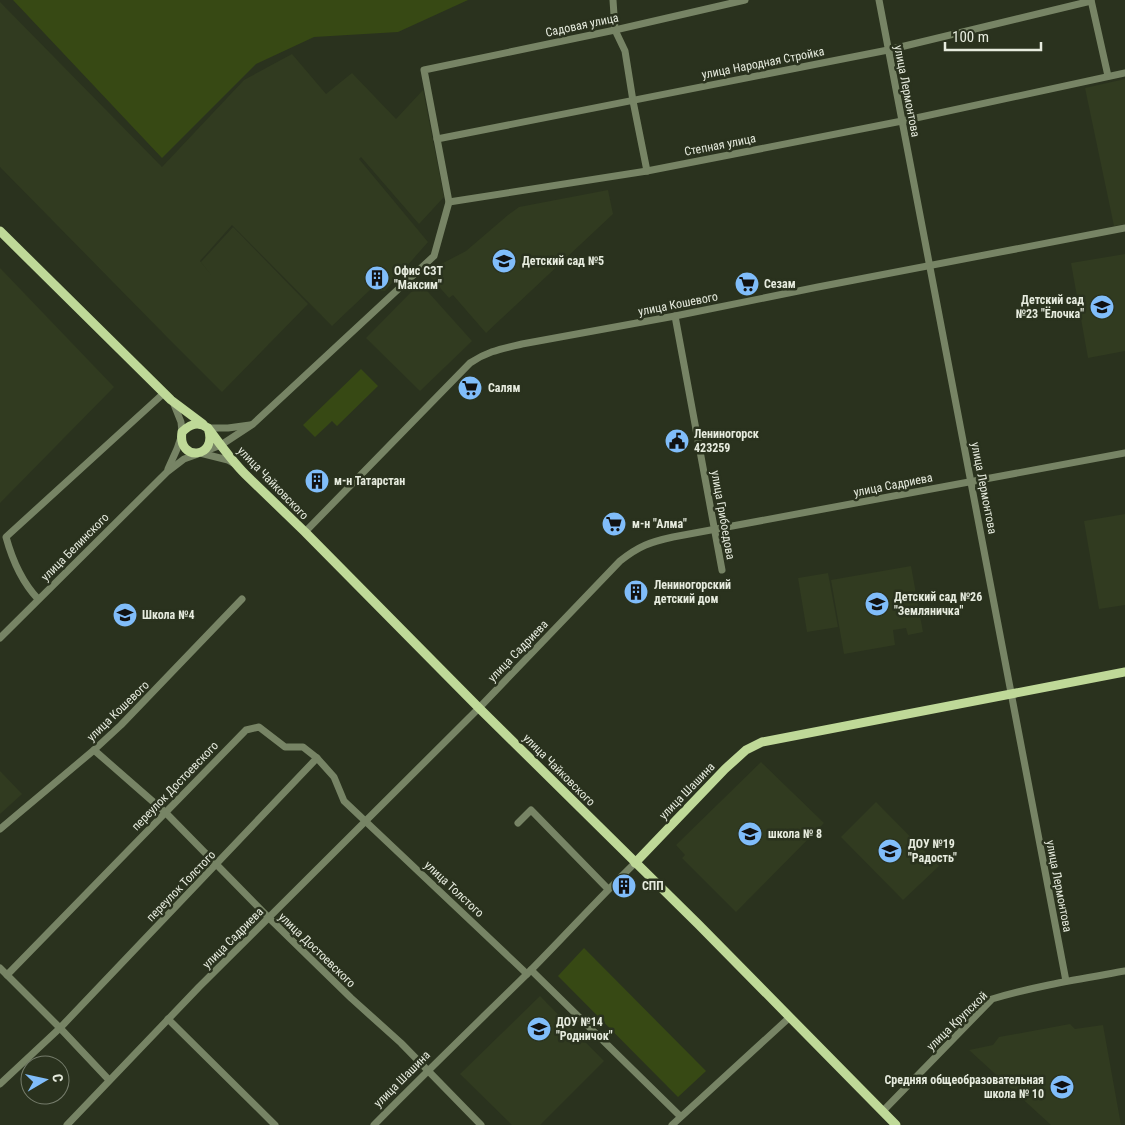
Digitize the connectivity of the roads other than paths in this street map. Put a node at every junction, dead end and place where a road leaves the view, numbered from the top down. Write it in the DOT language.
graph roads {
  1 [pos="613,0"];
  2 [pos="744,0"];
  3 [pos="878,0"];
  4 [pos="1091,1"];
  5 [pos="615,30"];
  6 [pos="888,50"];
  7 [pos="1125,73"];
  8 [pos="1108,76"];
  9 [pos="633,100"];
  10 [pos="902,121"];
  11 [pos="437,139"];
  12 [pos="647,171"];
  13 [pos="449,202"];
  14 [pos="1125,228"];
  15 [pos="0,231"];
  16 [pos="930,266"];
  17 [pos="675,316"];
  18 [pos="164,393"];
  19 [pos="172,400"];
  20 [pos="253,424"];
  21 [pos="207,427"];
  22 [pos="182,434"];
  23 [pos="220,445"];
  24 [pos="199,453"];
  25 [pos="1125,453"];
  26 [pos="235,464"];
  27 [pos="167,472"];
  28 [pos="971,482"];
  29 [pos="713,531"];
  30 [pos="305,532"];
  31 [pos="722,570"];
  32 [pos="38,599"];
  33 [pos="242,599"];
  34 [pos="0,638"];
  35 [pos="1125,672"];
  36 [pos="1011,694"];
  37 [pos="479,708"];
  38 [pos="94,750"];
  39 [pos="317,758"];
  40 [pos="166,813"];
  41 [pos="365,820"];
  42 [pos="518,823"];
  43 [pos="0,829"];
  44 [pos="635,863"];
  45 [pos="217,864"];
  46 [pos="608,889"];
  47 [pos="269,918"];
  48 [pos="2,971"];
  49 [pos="1125,971"];
  50 [pos="529,972"];
  51 [pos="1066,981"];
  52 [pos="790,1017"];
  53 [pos="168,1019"];
  54 [pos="60,1028"];
  55 [pos="427,1071"];
  56 [pos="110,1080"];
  57 [pos="0,1084"];
  58 [pos="883,1111"];
  59 [pos="680,1116"];
  60 [pos="67,1125"];
  61 [pos="275,1125"];
  62 [pos="374,1125"];
  63 [pos="481,1125"];
  64 [pos="672,1125"];
  65 [pos="896,1125"];
  1 -- 5 [label="street"];
  2 -- 5 [label="street, Садовая улица"];
  3 -- 6 [label="street, улица Лермонтова"];
  4 -- 6 [label="street, улица Народная Стройка"];
  4 -- 8 [label="street"];
  5 -- 9 [label="street"];
  5 -- 11 [label="street, Садовая улица"];
  6 -- 9 [label="street, улица Народная Стройка"];
  6 -- 10 [label="street, улица Лермонтова"];
  7 -- 8 [label="street, Степная улица"];
  8 -- 10 [label="street, Степная улица"];
  9 -- 11 [label="street, улица Народная Стройка"];
  9 -- 12 [label="street"];
  10 -- 12 [label="street, Степная улица"];
  10 -- 16 [label="street, улица Лермонтова"];
  11 -- 13 [label="street"];
  12 -- 13 [label="street, Степная улица"];
  13 -- 20 [label="street"];
  14 -- 16 [label="street, улица Кошевого"];
  15 -- 18 [label="main road, улица Чайковского"];
  16 -- 17 [label="street, улица Кошевого"];
  16 -- 28 [label="street, улица Лермонтова"];
  17 -- 29 [label="street, улица Грибоедова"];
  17 -- 30 [label="street, улица Кошевого"];
  18 -- 19 [label="main road, улица Чайковского"];
  18 -- 32 [label="street"];
  19 -- 21 [label="main road, улица Чайковского"];
  19 -- 22 [label="street"];
  20 -- 21 [label="street"];
  20 -- 23 [label="street"];
  21 -- 22 [label="main road"];
  21 -- 23 [label="main road, улица Чайковского"];
  21 -- 24 [label="main road"];
  22 -- 24 [label="main road"];
  22 -- 27 [label="street"];
  23 -- 24 [label="street"];
  23 -- 26 [label="main road, улица Чайковского"];
  24 -- 26 [label="street"];
  24 -- 27 [label="street"];
  25 -- 28 [label="street, улица Садриева"];
  26 -- 30 [label="main road, улица Чайковского"];
  27 -- 32 [label="street, улица Белинского"];
  28 -- 29 [label="street, улица Садриева"];
  28 -- 36 [label="street, улица Лермонтова"];
  29 -- 31 [label="street, улица Грибоедова"];
  29 -- 37 [label="street, улица Садриева"];
  30 -- 37 [label="main road, улица Чайковского"];
  32 -- 34 [label="street, улица Белинского"];
  33 -- 38 [label="street, улица Кошевого"];
  35 -- 36 [label="main road, улица Шашина"];
  36 -- 44 [label="main road, улица Шашина"];
  36 -- 51 [label="street, улица Лермонтова"];
  37 -- 41 [label="street, улица Садриева"];
  37 -- 44 [label="main road, улица Чайковского"];
  38 -- 40 [label="street, улица Достоевского"];
  38 -- 43 [label="street, улица Кошевого"];
  39 -- 40 [label="street, переулок Достоевского"];
  39 -- 41 [label="street, переулок Достоевского"];
  39 -- 45 [label="street, переулок Толстого"];
  40 -- 45 [label="street, улица Достоевского"];
  40 -- 48 [label="street, переулок Достоевского"];
  41 -- 47 [label="street, улица Садриева"];
  41 -- 50 [label="street, улица Толстого"];
  42 -- 46 [label="street"];
  44 -- 46 [label="street, улица Шашина"];
  44 -- 52 [label="main road, улица Чайковского"];
  45 -- 47 [label="street, улица Достоевского"];
  45 -- 54 [label="street, переулок Толстого"];
  46 -- 50 [label="street, улица Шашина"];
  47 -- 53 [label="street, улица Садриева"];
  47 -- 55 [label="street, улица Достоевского"];
  48 -- 54 [label="street"];
  49 -- 51 [label="street, улица Крупской"];
  50 -- 55 [label="street, улица Шашина"];
  50 -- 59 [label="street, улица Толстого"];
  51 -- 58 [label="street, улица Крупской"];
  52 -- 58 [label="main road, улица Чайковского"];
  52 -- 59 [label="street"];
  53 -- 56 [label="street, улица Садриева"];
  53 -- 61 [label="street"];
  54 -- 56 [label="street"];
  54 -- 57 [label="street, переулок Толстого"];
  55 -- 62 [label="street, улица Шашина"];
  55 -- 63 [label="street, улица Достоевского"];
  56 -- 60 [label="street, улица Садриева"];
  58 -- 65 [label="main road, улица Чайковского"];
  59 -- 64 [label="street"];
}
